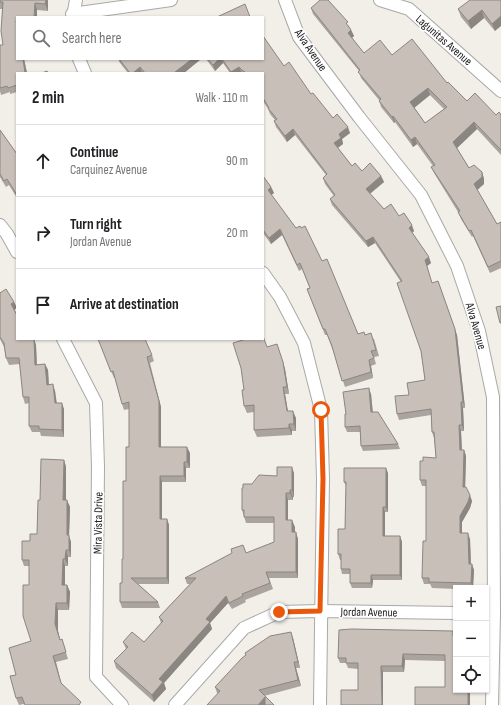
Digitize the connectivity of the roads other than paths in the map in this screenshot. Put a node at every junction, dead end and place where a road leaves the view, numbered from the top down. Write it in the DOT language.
graph roads {
  1 [pos="76,0"];
  2 [pos="172,0"];
  3 [pos="285,0"];
  4 [pos="380,0"];
  5 [pos="72,15"];
  6 [pos="79,60"];
  7 [pos="85,72"];
  8 [pos="501,91"];
  9 [pos="0,225"];
  10 [pos="16,250"];
  11 [pos="264,274"];
  12 [pos="63,340"];
  13 [pos="320,611"];
  14 [pos="453,613"];
  15 [pos="494,614"];
  16 [pos="122,705"];
  17 [pos="175,705"];
  18 [pos="320,705"];
  19 [pos="492,705"];
  1 -- 5 [label="street"];
  2 -- 5 [label="street"];
  3 -- 15 [label="street, Alva Avenue"];
  4 -- 8 [label="street, Lagunitas Avenue"];
  6 -- 7 [label="street"];
  9 -- 10 [label="street"];
  11 -- 13 [label="street"];
  12 -- 16 [label="street, Mira Vista Drive"];
  13 -- 14 [label="street, Jordan Avenue"];
  13 -- 17 [label="street, Jordan Avenue"];
  13 -- 18 [label="street"];
  15 -- 19 [label="street, Alva Avenue"];
}
